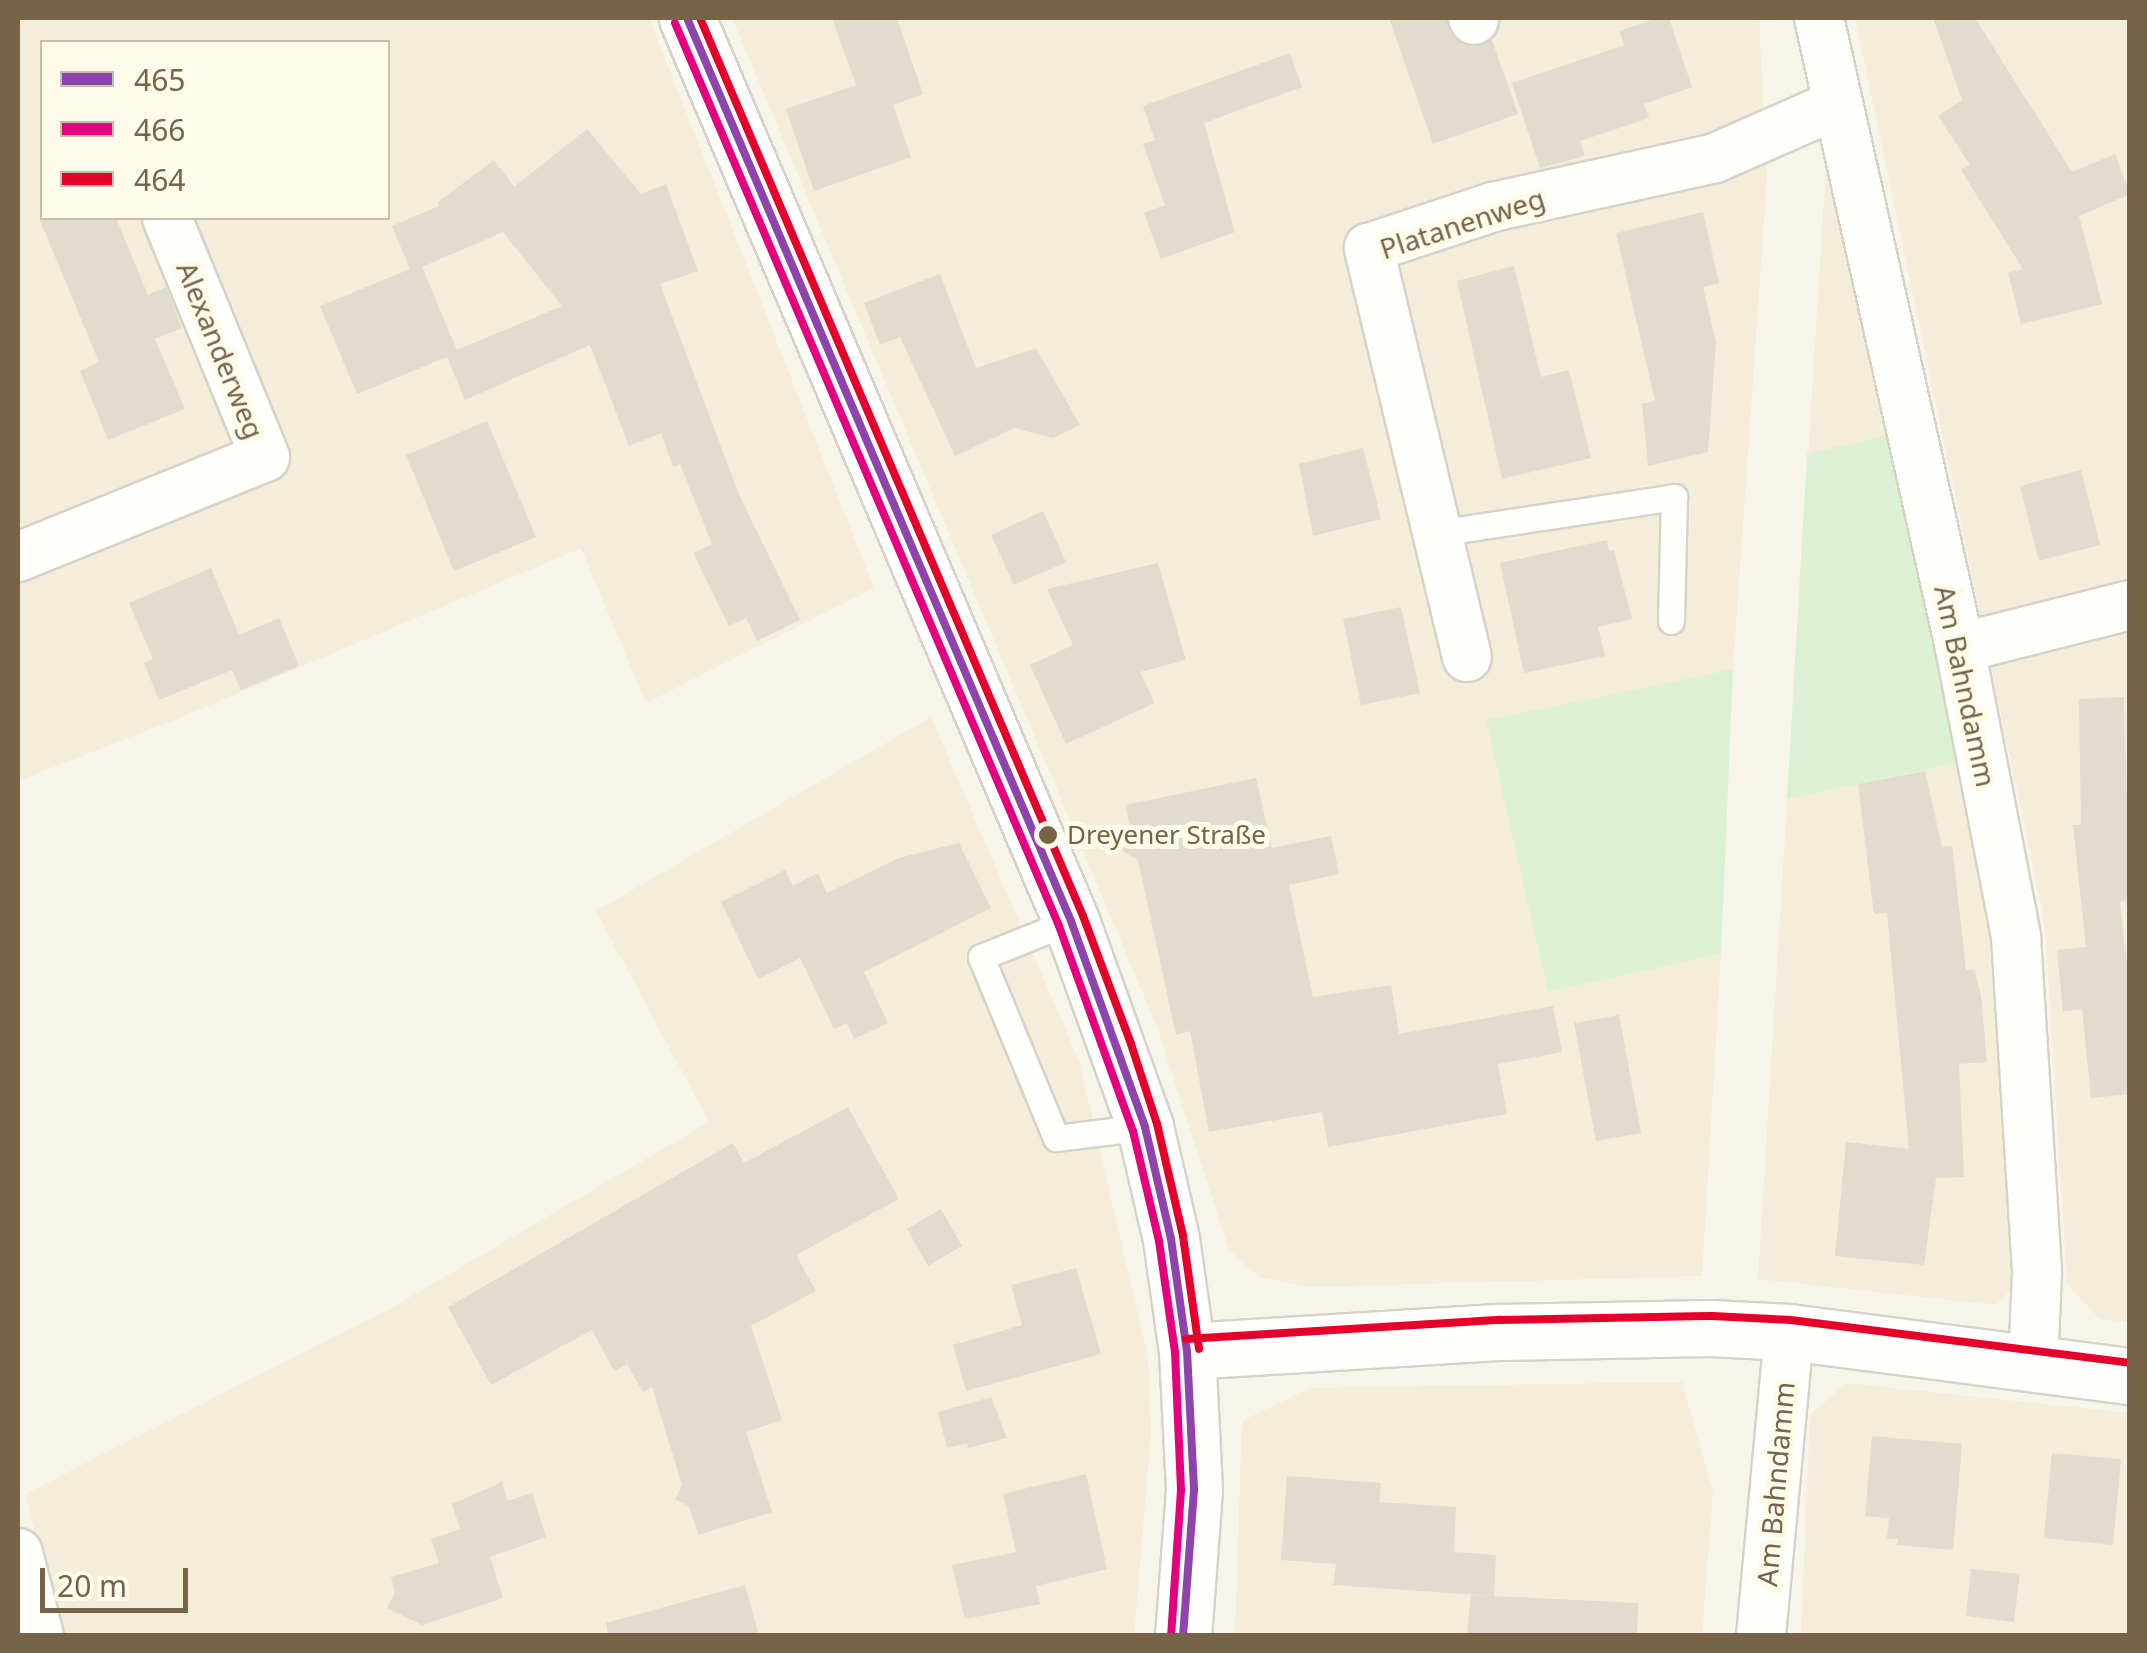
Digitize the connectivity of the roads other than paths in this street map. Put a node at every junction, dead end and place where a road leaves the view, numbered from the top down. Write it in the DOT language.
graph roads {
  1 [pos="687,18"];
  2 [pos="1819,18"];
  3 [pos="1836,104"];
  4 [pos="168,220"];
  5 [pos="1437,533"];
  6 [pos="18,557"];
  7 [pos="2130,606"];
  8 [pos="1671,620"];
  9 [pos="1960,648"];
  10 [pos="1466,657"];
  11 [pos="1071,920"];
  12 [pos="1145,1128"];
  13 [pos="1788,1332"];
  14 [pos="1187,1351"];
  15 [pos="2033,1364"];
  16 [pos="2130,1376"];
  17 [pos="18,1553"];
  18 [pos="39,1636"];
  19 [pos="1183,1636"];
  20 [pos="1761,1636"];
  1 -- 11 [label="street"];
  2 -- 3 [label="street, Am Bahndamm"];
  3 -- 5 [label="street, Platanenweg"];
  3 -- 9 [label="street, Am Bahndamm"];
  4 -- 6 [label="street, Alexanderweg"];
  5 -- 8 [label="lane"];
  5 -- 10 [label="street, Platanenweg"];
  7 -- 9 [label="street"];
  9 -- 15 [label="street, Am Bahndamm"];
  11 -- 12 [label="street"];
  11 -- 12 [label="lane"];
  12 -- 14 [label="street"];
  13 -- 14 [label="street"];
  13 -- 15 [label="street"];
  13 -- 20 [label="street, Am Bahndamm"];
  14 -- 19 [label="street"];
  15 -- 16 [label="street"];
  17 -- 18 [label="street"];
}
